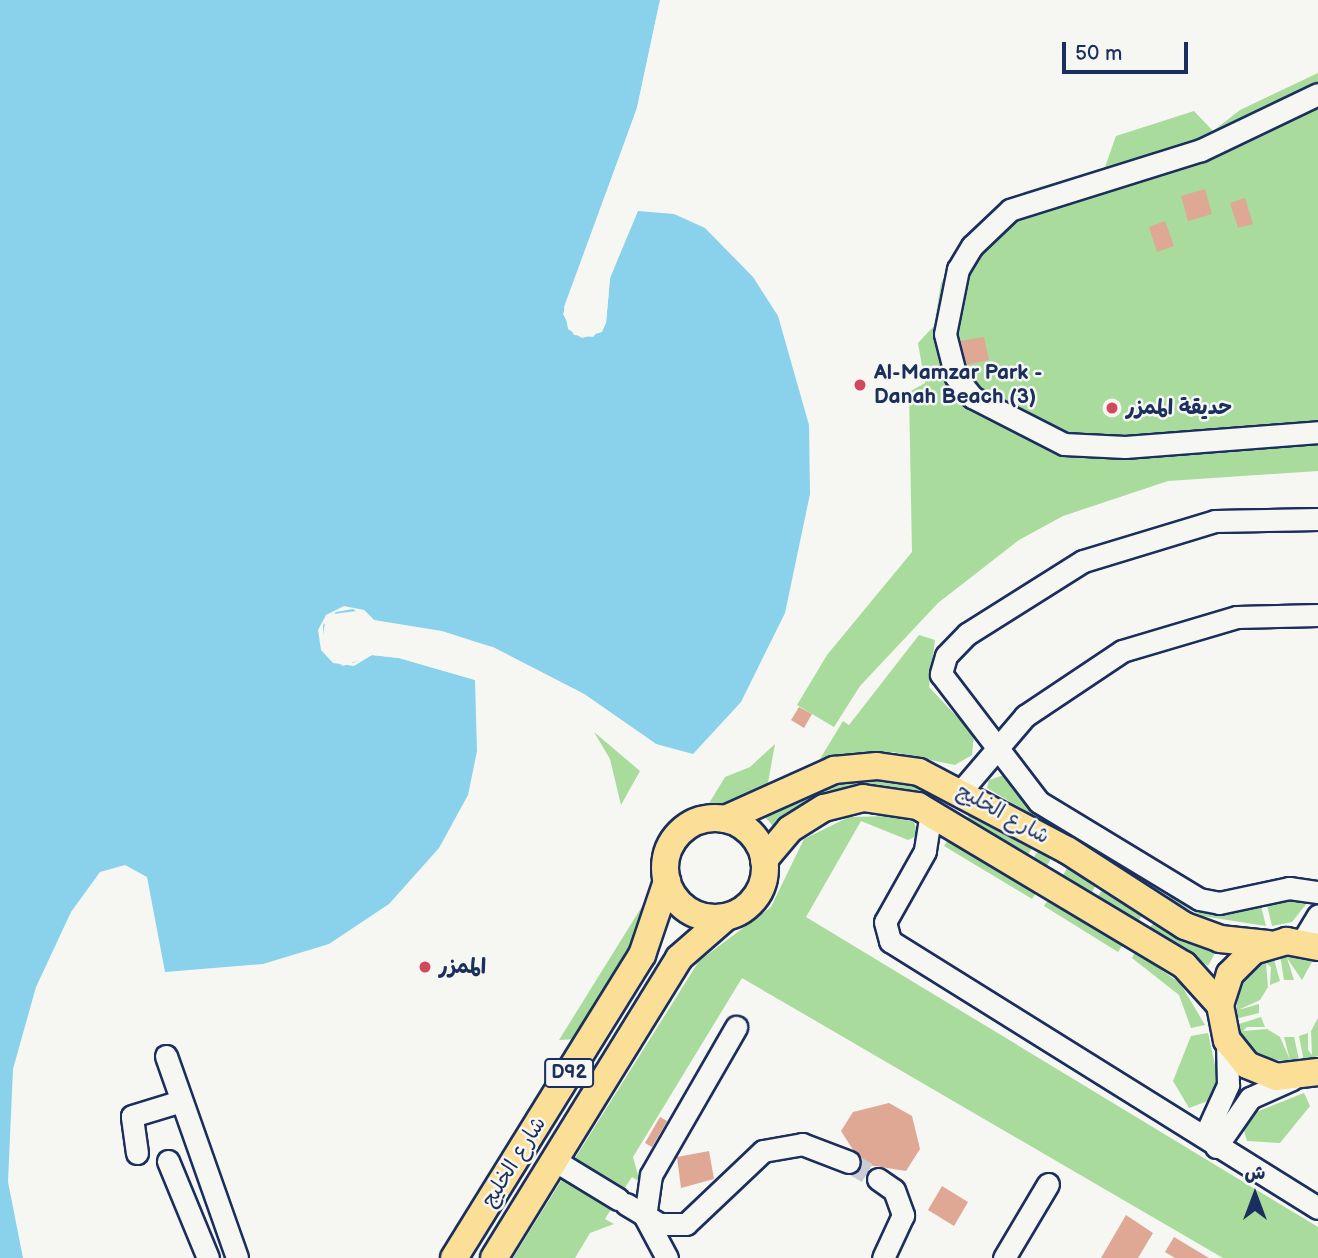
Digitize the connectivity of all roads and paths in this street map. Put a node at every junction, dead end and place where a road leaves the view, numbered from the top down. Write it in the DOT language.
graph roads {
  1 [pos="1318,94"];
  2 [pos="1318,432"];
  3 [pos="1318,519"];
  4 [pos="1318,615"];
  5 [pos="998,743"];
  6 [pos="961,791"];
  7 [pos="938,816"];
  8 [pos="725,819"];
  9 [pos="764,860"];
  10 [pos="667,881"];
  11 [pos="1318,892"];
  12 [pos="1318,915"];
  13 [pos="726,917"];
  14 [pos="1268,944"];
  15 [pos="1310,945"];
  16 [pos="1220,1005"];
  17 [pos="736,1027"];
  18 [pos="1227,1040"];
  19 [pos="166,1056"];
  20 [pos="1318,1072"];
  21 [pos="1292,1079"];
  22 [pos="181,1101"];
  23 [pos="1209,1143"];
  24 [pos="137,1153"];
  25 [pos="554,1160"];
  26 [pos="168,1161"];
  27 [pos="849,1162"];
  28 [pos="878,1178"];
  29 [pos="1048,1184"];
  30 [pos="1318,1208"];
  31 [pos="645,1217"];
  32 [pos="231,1256"];
  33 [pos="208,1258"];
  34 [pos="454,1258"];
  35 [pos="494,1258"];
  36 [pos="667,1258"];
  37 [pos="883,1258"];
  38 [pos="1004,1258"];
  1 -- 2 [label="street"];
  3 -- 5 [label="street"];
  4 -- 5 [label="street"];
  5 -- 6 [label="street"];
  5 -- 11 [label="street"];
  6 -- 7 [label="main road"];
  6 -- 8 [label="main road, شارع الخليج"];
  6 -- 14 [label="main road, شارع الخليج"];
  7 -- 9 [label="main road, شارع الخليج"];
  7 -- 16 [label="main road, شارع الخليج"];
  7 -- 23 [label="street"];
  8 -- 9 [label="main road"];
  8 -- 10 [label="main road"];
  9 -- 13 [label="main road"];
  10 -- 13 [label="main road"];
  10 -- 34 [label="main road, شارع الخليج / D92"];
  12 -- 15 [label="street"];
  13 -- 25 [label="main road, شارع الخليج / D92"];
  14 -- 15 [label="main road, شارع الخليج"];
  14 -- 16 [label="main road"];
  16 -- 18 [label="main road"];
  17 -- 31 [label="street"];
  18 -- 21 [label="main road"];
  18 -- 23 [label="street"];
  19 -- 22 [label="street"];
  20 -- 21 [label="main road"];
  21 -- 23 [label="street"];
  22 -- 24 [label="street"];
  22 -- 32 [label="street"];
  23 -- 30 [label="street"];
  25 -- 31 [label="street"];
  25 -- 35 [label="main road, شارع الخليج / D92"];
  26 -- 33 [label="street"];
  27 -- 31 [label="street"];
  28 -- 37 [label="street"];
  29 -- 38 [label="street"];
  31 -- 36 [label="street"];
}
